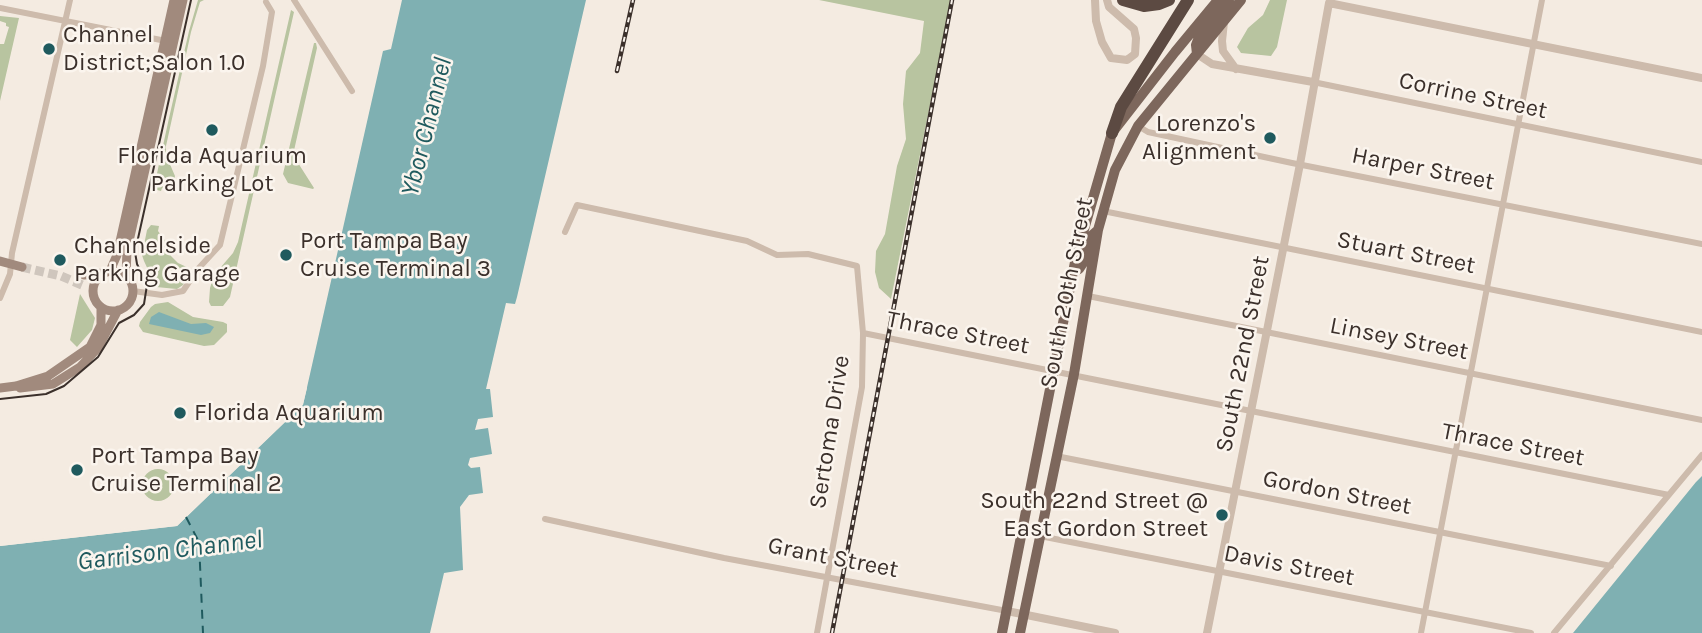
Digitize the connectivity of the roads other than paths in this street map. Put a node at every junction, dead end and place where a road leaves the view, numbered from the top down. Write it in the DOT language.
graph roads {
  1 [pos="70,0"];
  2 [pos="174,0"];
  3 [pos="183,0"];
  4 [pos="294,0"];
  5 [pos="1095,0"];
  6 [pos="1107,0"];
  7 [pos="1123,0"];
  8 [pos="1169,0"];
  9 [pos="1188,0"];
  10 [pos="1219,0"];
  11 [pos="1228,0"];
  12 [pos="1241,0"];
  13 [pos="1542,0"];
  14 [pos="1329,1"];
  15 [pos="266,2"];
  16 [pos="0,8"];
  17 [pos="66,21"];
  18 [pos="1224,22"];
  19 [pos="170,41"];
  20 [pos="1534,44"];
  21 [pos="1197,54"];
  22 [pos="1236,69"];
  23 [pos="1702,78"];
  24 [pos="1313,82"];
  25 [pos="352,91"];
  26 [pos="1517,125"];
  27 [pos="1138,126"];
  28 [pos="1112,133"];
  29 [pos="1702,162"];
  30 [pos="1300,164"];
  31 [pos="1502,204"];
  32 [pos="1103,211"];
  33 [pos="1098,230"];
  34 [pos="565,232"];
  35 [pos="1702,244"];
  36 [pos="1283,248"];
  37 [pos="0,261"];
  38 [pos="17,265"];
  39 [pos="107,272"];
  40 [pos="1074,272"];
  41 [pos="126,276"];
  42 [pos="1486,289"];
  43 [pos="133,291"];
  44 [pos="93,293"];
  45 [pos="1088,296"];
  46 [pos="0,298"];
  47 [pos="102,307"];
  48 [pos="118,310"];
  49 [pos="1702,332"];
  50 [pos="863,333"];
  51 [pos="1267,333"];
  52 [pos="1054,370"];
  53 [pos="1471,373"];
  54 [pos="1074,374"];
  55 [pos="16,386"];
  56 [pos="0,387"];
  57 [pos="1251,412"];
  58 [pos="1702,420"];
  59 [pos="1455,454"];
  60 [pos="1702,455"];
  61 [pos="1056,456"];
  62 [pos="1235,492"];
  63 [pos="1669,495"];
  64 [pos="545,519"];
  65 [pos="1440,533"];
  66 [pos="1040,536"];
  67 [pos="1611,566"];
  68 [pos="1220,571"];
  69 [pos="828,577"];
  70 [pos="1007,611"];
  71 [pos="1425,613"];
  72 [pos="1023,615"];
  73 [pos="817,633"];
  74 [pos="1002,633"];
  75 [pos="1020,633"];
  76 [pos="1115,633"];
  77 [pos="1207,633"];
  78 [pos="1421,633"];
  79 [pos="1531,633"];
  80 [pos="1554,633"];
  1 -- 17 [label="street"];
  2 -- 19 [label="main road"];
  3 -- 19 [label="main road"];
  4 -- 25 [label="street"];
  5 -- 6 [label="street"];
  7 -- 8 [label="highway"];
  9 -- 28 [label="highway"];
  10 -- 28 [label="main road, South 20th Street"];
  11 -- 21 [label="main road"];
  12 -- 18 [label="main road, South 20th Street"];
  13 -- 20 [label="street"];
  14 -- 20 [label="street"];
  14 -- 24 [label="street, South 22nd Street"];
  15 -- 43 [label="street"];
  16 -- 17 [label="street"];
  17 -- 19 [label="street"];
  17 -- 38 [label="street"];
  18 -- 21 [label="main road, South 20th Street"];
  18 -- 22 [label="street"];
  19 -- 39 [label="main road"];
  19 -- 41 [label="main road"];
  20 -- 23 [label="street"];
  20 -- 26 [label="street"];
  21 -- 22 [label="street, Corrine Street"];
  21 -- 27 [label="main road, South 20th Street"];
  22 -- 24 [label="street, Corrine Street"];
  24 -- 26 [label="street, Corrine Street"];
  24 -- 30 [label="street, South 22nd Street"];
  26 -- 29 [label="street, Corrine Street"];
  26 -- 31 [label="street"];
  27 -- 30 [label="street, Harper Street"];
  27 -- 32 [label="main road, South 20th Street"];
  28 -- 40 [label="main road, South 20th Street"];
  30 -- 31 [label="street, Harper Street"];
  30 -- 36 [label="street, South 22nd Street"];
  31 -- 35 [label="street, Harper Street"];
  31 -- 42 [label="street"];
  32 -- 33 [label="main road, South 20th Street"];
  32 -- 36 [label="street, Stuart Street"];
  33 -- 40 [label="main road"];
  33 -- 45 [label="main road, South 20th Street"];
  34 -- 50 [label="street, Thrace Street"];
  36 -- 42 [label="street, Stuart Street"];
  36 -- 51 [label="street, South 22nd Street"];
  37 -- 38 [label="main road"];
  38 -- 46 [label="street"];
  39 -- 41 [label="main road"];
  39 -- 44 [label="main road"];
  39 -- 44 [label="main road"];
  40 -- 52 [label="main road, South 20th Street"];
  41 -- 43 [label="main road"];
  42 -- 49 [label="street, Stuart Street"];
  42 -- 53 [label="street"];
  43 -- 48 [label="main road"];
  44 -- 47 [label="main road"];
  45 -- 51 [label="street, Linsey Street"];
  45 -- 54 [label="main road, South 20th Street"];
  47 -- 48 [label="main road"];
  47 -- 55 [label="main road"];
  48 -- 55 [label="main road"];
  50 -- 52 [label="street, Thrace Street"];
  50 -- 69 [label="street, Sertoma Drive"];
  51 -- 53 [label="street, Linsey Street"];
  51 -- 57 [label="street, South 22nd Street"];
  52 -- 54 [label="street, Thrace Street"];
  52 -- 70 [label="main road, South 20th Street"];
  53 -- 58 [label="street, Linsey Street"];
  53 -- 59 [label="street"];
  54 -- 57 [label="street, Thrace Street"];
  54 -- 61 [label="main road, South 20th Street"];
  55 -- 56 [label="main road"];
  57 -- 59 [label="street, Thrace Street"];
  57 -- 62 [label="street, South 22nd Street"];
  59 -- 63 [label="street, Thrace Street"];
  59 -- 65 [label="street"];
  60 -- 63 [label="street"];
  61 -- 62 [label="street, Gordon Street"];
  61 -- 66 [label="main road, South 20th Street"];
  62 -- 65 [label="street, Gordon Street"];
  62 -- 68 [label="street, South 22nd Street"];
  63 -- 67 [label="street"];
  64 -- 69 [label="street, Grant Street"];
  65 -- 67 [label="street, Gordon Street"];
  65 -- 71 [label="street"];
  66 -- 68 [label="street, Davis Street"];
  66 -- 72 [label="main road, South 20th Street"];
  67 -- 80 [label="street"];
  68 -- 71 [label="street, Davis Street"];
  68 -- 77 [label="street, South 22nd Street"];
  69 -- 70 [label="street, Grant Street"];
  69 -- 73 [label="street, Sertoma Drive"];
  70 -- 72 [label="street, Grant Street"];
  70 -- 74 [label="main road, South 20th Street"];
  71 -- 78 [label="street"];
  71 -- 79 [label="street, Davis Street"];
  72 -- 75 [label="main road, South 20th Street"];
  72 -- 76 [label="street, Grant Street"];
}
